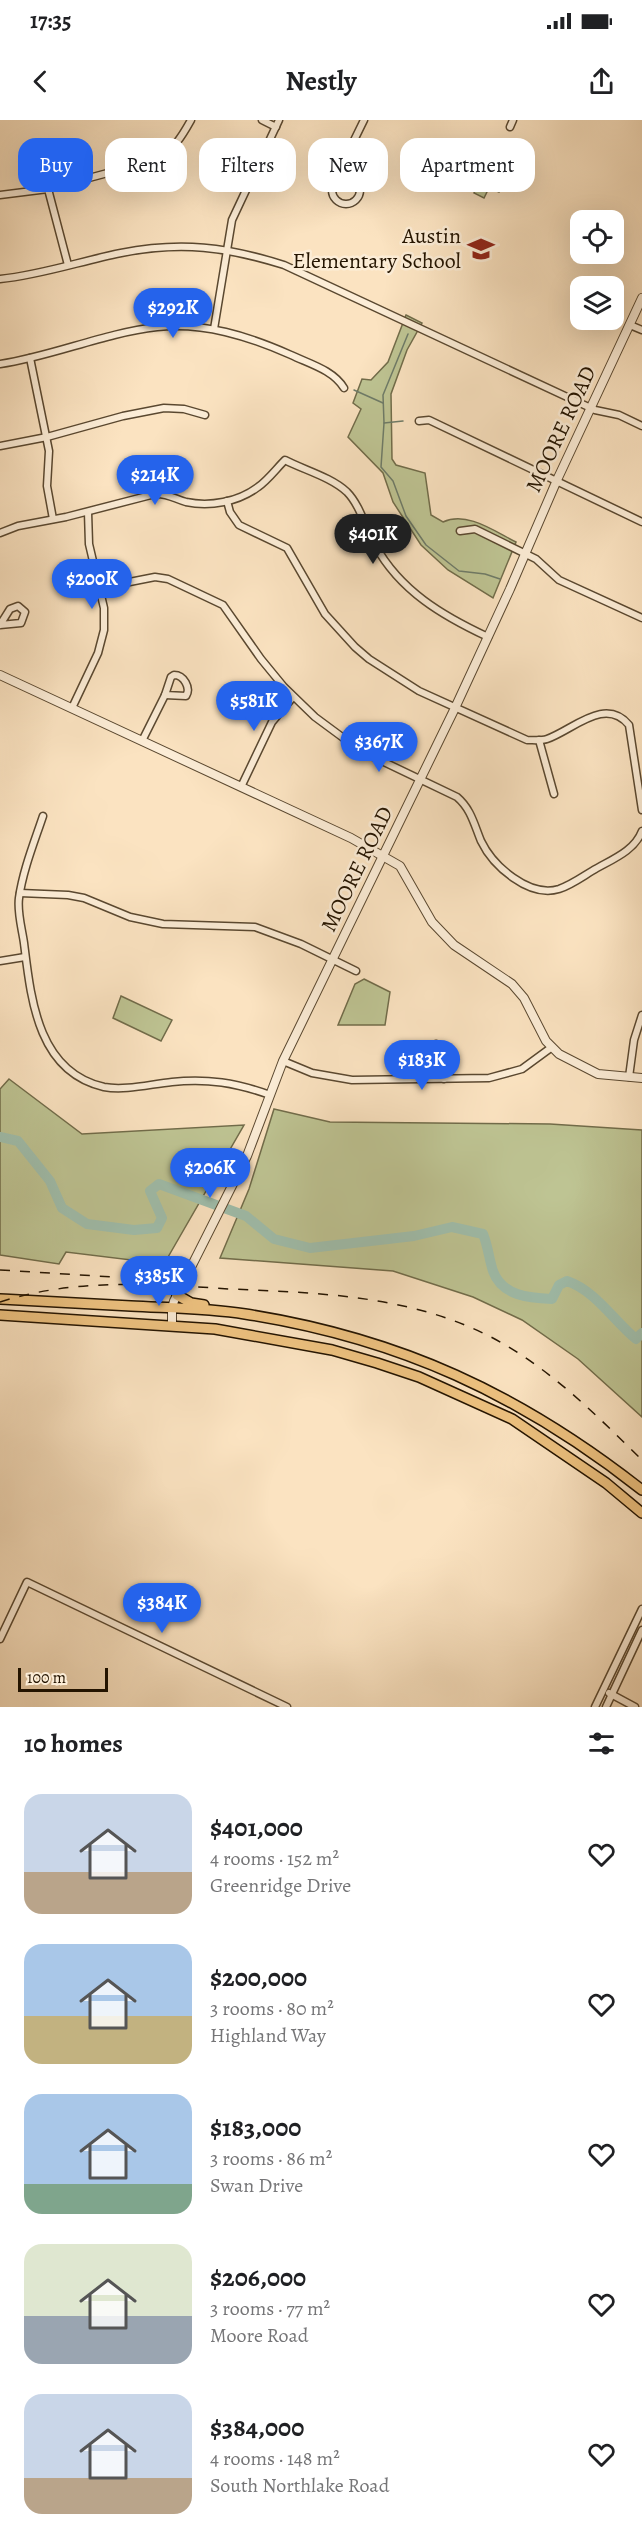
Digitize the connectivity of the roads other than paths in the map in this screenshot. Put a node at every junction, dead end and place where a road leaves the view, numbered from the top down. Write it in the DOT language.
graph roads {
  1 [pos="191,120"];
  2 [pos="262,120"];
  3 [pos="279,120"];
  4 [pos="364,120"];
  5 [pos="276,127"];
  6 [pos="355,138"];
  7 [pos="93,177"];
  8 [pos="342,177"];
  9 [pos="24,192"];
  10 [pos="49,192"];
  11 [pos="0,195"];
  12 [pos="227,249"];
  13 [pos="68,265"];
  14 [pos="0,279"];
  15 [pos="642,298"];
  16 [pos="630,325"];
  17 [pos="214,329"];
  18 [pos="642,330"];
  19 [pos="30,358"];
  20 [pos="0,364"];
  21 [pos="344,388"];
  22 [pos="590,408"];
  23 [pos="205,415"];
  24 [pos="419,421"];
  25 [pos="642,426"];
  26 [pos="47,437"];
  27 [pos="0,446"];
  28 [pos="557,480"];
  29 [pos="227,501"];
  30 [pos="88,512"];
  31 [pos="53,519"];
  32 [pos="642,522"];
  33 [pos="460,531"];
  34 [pos="0,533"];
  35 [pos="525,554"];
  36 [pos="99,588"];
  37 [pos="642,618"];
  38 [pos="488,637"];
  39 [pos="0,675"];
  40 [pos="165,694"];
  41 [pos="293,697"];
  42 [pos="72,708"];
  43 [pos="455,708"];
  44 [pos="539,740"];
  45 [pos="142,741"];
  46 [pos="421,780"];
  47 [pos="241,787"];
  48 [pos="554,794"];
  49 [pos="642,810"];
  50 [pos="43,816"];
  51 [pos="642,831"];
  52 [pos="384,855"];
  53 [pos="20,893"];
  54 [pos="26,957"];
  55 [pos="334,959"];
  56 [pos="0,961"];
  57 [pos="356,971"];
  58 [pos="642,1015"];
  59 [pos="436,1044"];
  60 [pos="552,1047"];
  61 [pos="283,1061"];
  62 [pos="629,1077"];
  63 [pos="642,1078"];
  64 [pos="444,1079"];
  65 [pos="270,1095"];
  66 [pos="177,1295"];
  67 [pos="0,1299"];
  68 [pos="172,1308"];
  69 [pos="244,1313"];
  70 [pos="0,1315"];
  71 [pos="172,1326"];
  72 [pos="519,1406"];
  73 [pos="512,1419"];
  74 [pos="642,1490"];
  75 [pos="642,1514"];
  76 [pos="642,1609"];
  77 [pos="642,1630"];
  78 [pos="0,1639"];
  79 [pos="603,1690"];
  80 [pos="612,1694"];
  81 [pos="287,1707"];
  82 [pos="595,1707"];
  83 [pos="606,1707"];
  84 [pos="634,1707"];
  1 -- 7 [label="street"];
  2 -- 5 [label="street"];
  3 -- 5 [label="street"];
  4 -- 6 [label="street"];
  5 -- 12 [label="street"];
  8 -- 8 [label="street"];
  9 -- 11 [label="street"];
  10 -- 13 [label="street"];
  12 -- 13 [label="street"];
  12 -- 17 [label="street"];
  12 -- 22 [label="street"];
  13 -- 14 [label="street"];
  15 -- 16 [label="street, MOORE ROAD"];
  16 -- 18 [label="street"];
  16 -- 22 [label="street, MOORE ROAD"];
  17 -- 19 [label="street"];
  17 -- 21 [label="street"];
  19 -- 20 [label="street"];
  19 -- 26 [label="street"];
  22 -- 25 [label="street"];
  22 -- 28 [label="street, MOORE ROAD"];
  23 -- 26 [label="street"];
  24 -- 28 [label="street"];
  26 -- 27 [label="street"];
  26 -- 31 [label="street"];
  28 -- 32 [label="street"];
  28 -- 35 [label="street, MOORE ROAD"];
  29 -- 30 [label="street"];
  29 -- 38 [label="street"];
  29 -- 43 [label="street"];
  30 -- 31 [label="street"];
  30 -- 36 [label="street"];
  31 -- 34 [label="street"];
  33 -- 35 [label="street"];
  35 -- 37 [label="street"];
  35 -- 38 [label="street, MOORE ROAD"];
  36 -- 41 [label="street"];
  36 -- 42 [label="street"];
  38 -- 43 [label="street, MOORE ROAD"];
  39 -- 42 [label="street"];
  40 -- 45 [label="street"];
  41 -- 46 [label="street"];
  41 -- 47 [label="street"];
  42 -- 45 [label="street"];
  43 -- 44 [label="street"];
  43 -- 46 [label="street, MOORE ROAD"];
  44 -- 48 [label="street"];
  44 -- 49 [label="street"];
  45 -- 47 [label="street"];
  46 -- 51 [label="street"];
  46 -- 52 [label="street, MOORE ROAD"];
  47 -- 52 [label="street"];
  50 -- 53 [label="street"];
  52 -- 55 [label="street, MOORE ROAD"];
  52 -- 60 [label="street"];
  53 -- 54 [label="street"];
  53 -- 55 [label="street"];
  54 -- 56 [label="street"];
  54 -- 65 [label="street"];
  55 -- 57 [label="street"];
  55 -- 61 [label="street, MOORE ROAD"];
  58 -- 62 [label="street"];
  59 -- 64 [label="street"];
  60 -- 62 [label="street"];
  60 -- 64 [label="street"];
  61 -- 64 [label="street"];
  61 -- 65 [label="street, MOORE ROAD"];
  62 -- 63 [label="street"];
  65 -- 66 [label="street, MOORE ROAD"];
  66 -- 68 [label="street, MOORE ROAD"];
  66 -- 69 [label="main road"];
  67 -- 68 [label="main road"];
  68 -- 69 [label="main road"];
  68 -- 71 [label="street, MOORE ROAD"];
  69 -- 72 [label="main road"];
  70 -- 71 [label="main road"];
  71 -- 73 [label="main road"];
  72 -- 73 [label="main road"];
  72 -- 74 [label="main road"];
  73 -- 75 [label="main road"];
  76 -- 79 [label="street"];
  77 -- 80 [label="street"];
  78 -- 81 [label="street"];
  79 -- 80 [label="street"];
  79 -- 82 [label="street"];
  80 -- 83 [label="street"];
  80 -- 84 [label="street"];
}
